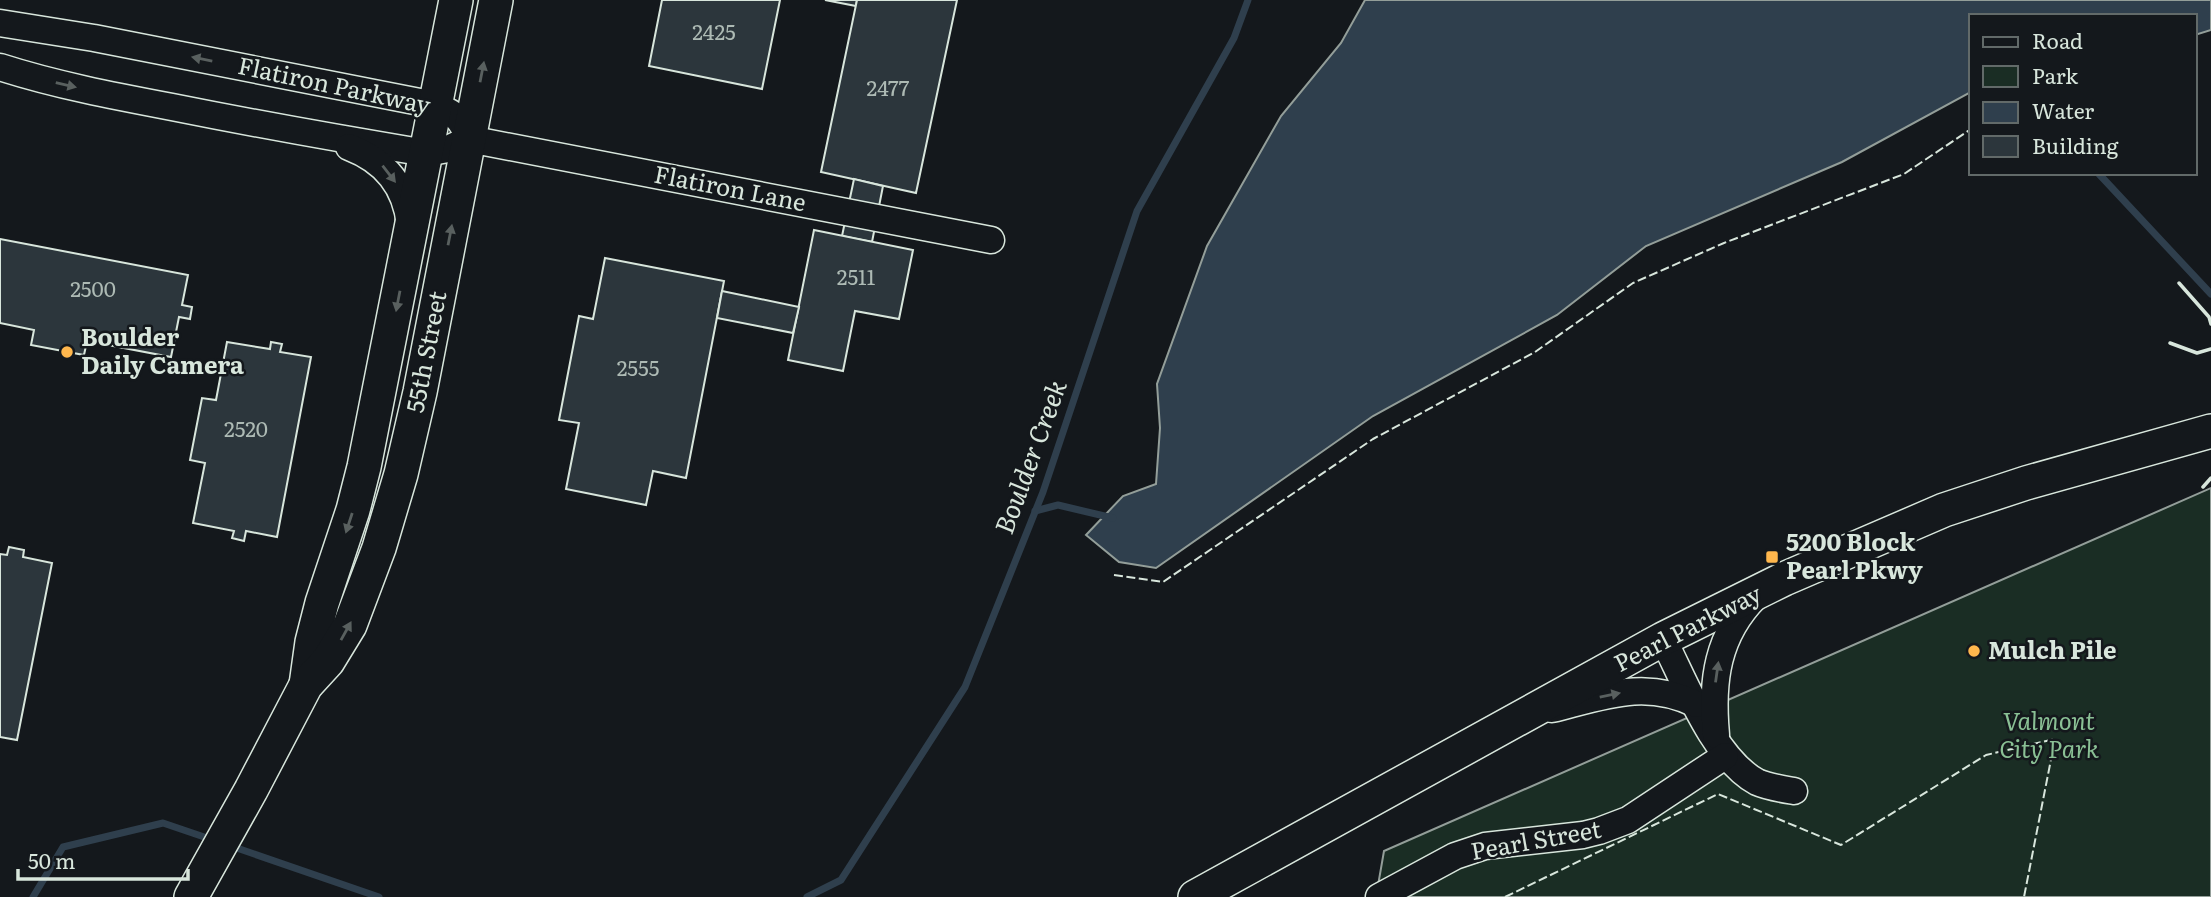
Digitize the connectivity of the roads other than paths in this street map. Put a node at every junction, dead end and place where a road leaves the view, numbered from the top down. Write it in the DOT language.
graph roads {
  1 [pos="456,0"];
  2 [pos="496,0"];
  3 [pos="0,23"];
  4 [pos="0,66"];
  5 [pos="435,105"];
  6 [pos="308,133"];
  7 [pos="469,139"];
  8 [pos="426,153"];
  9 [pos="411,234"];
  10 [pos="991,240"];
  11 [pos="2211,431"];
  12 [pos="1763,589"];
  13 [pos="1663,639"];
  14 [pos="306,685"];
  15 [pos="1696,704"];
  16 [pos="1520,718"];
  17 [pos="1721,748"];
  18 [pos="1794,791"];
  19 [pos="191,897"];
  20 [pos="1195,897"];
  21 [pos="1379,897"];
  1 -- 5 [label="main road, 55th Street"];
  7 -- 2 [label="main road, 55th Street, one-way"];
  5 -- 3 [label="street, Flatiron Parkway, one-way"];
  4 -- 6 [label="street, Flatiron Parkway, one-way"];
  5 -- 7 [label="street, Flatiron Parkway"];
  5 -- 8 [label="main road, 55th Street"];
  6 -- 8 [label="street, Flatiron Parkway"];
  6 -- 9 [label="street, one-way"];
  7 -- 8 [label="street, Flatiron Parkway"];
  7 -- 10 [label="street, Flatiron Lane"];
  14 -- 7 [label="main road, 55th Street, one-way"];
  8 -- 9 [label="main road, 55th Street"];
  9 -- 14 [label="main road, 55th Street, one-way"];
  11 -- 12 [label="main road, Pearl Parkway"];
  12 -- 13 [label="main road, Pearl Parkway"];
  17 -- 12 [label="street, one-way"];
  13 -- 15 [label="street"];
  13 -- 16 [label="main road, Pearl Parkway"];
  14 -- 19 [label="main road, 55th Street"];
  16 -- 15 [label="street, one-way"];
  15 -- 17 [label="street"];
  16 -- 20 [label="main road, Pearl Parkway"];
  17 -- 18 [label="street"];
  17 -- 21 [label="street, Pearl Street"];
}
